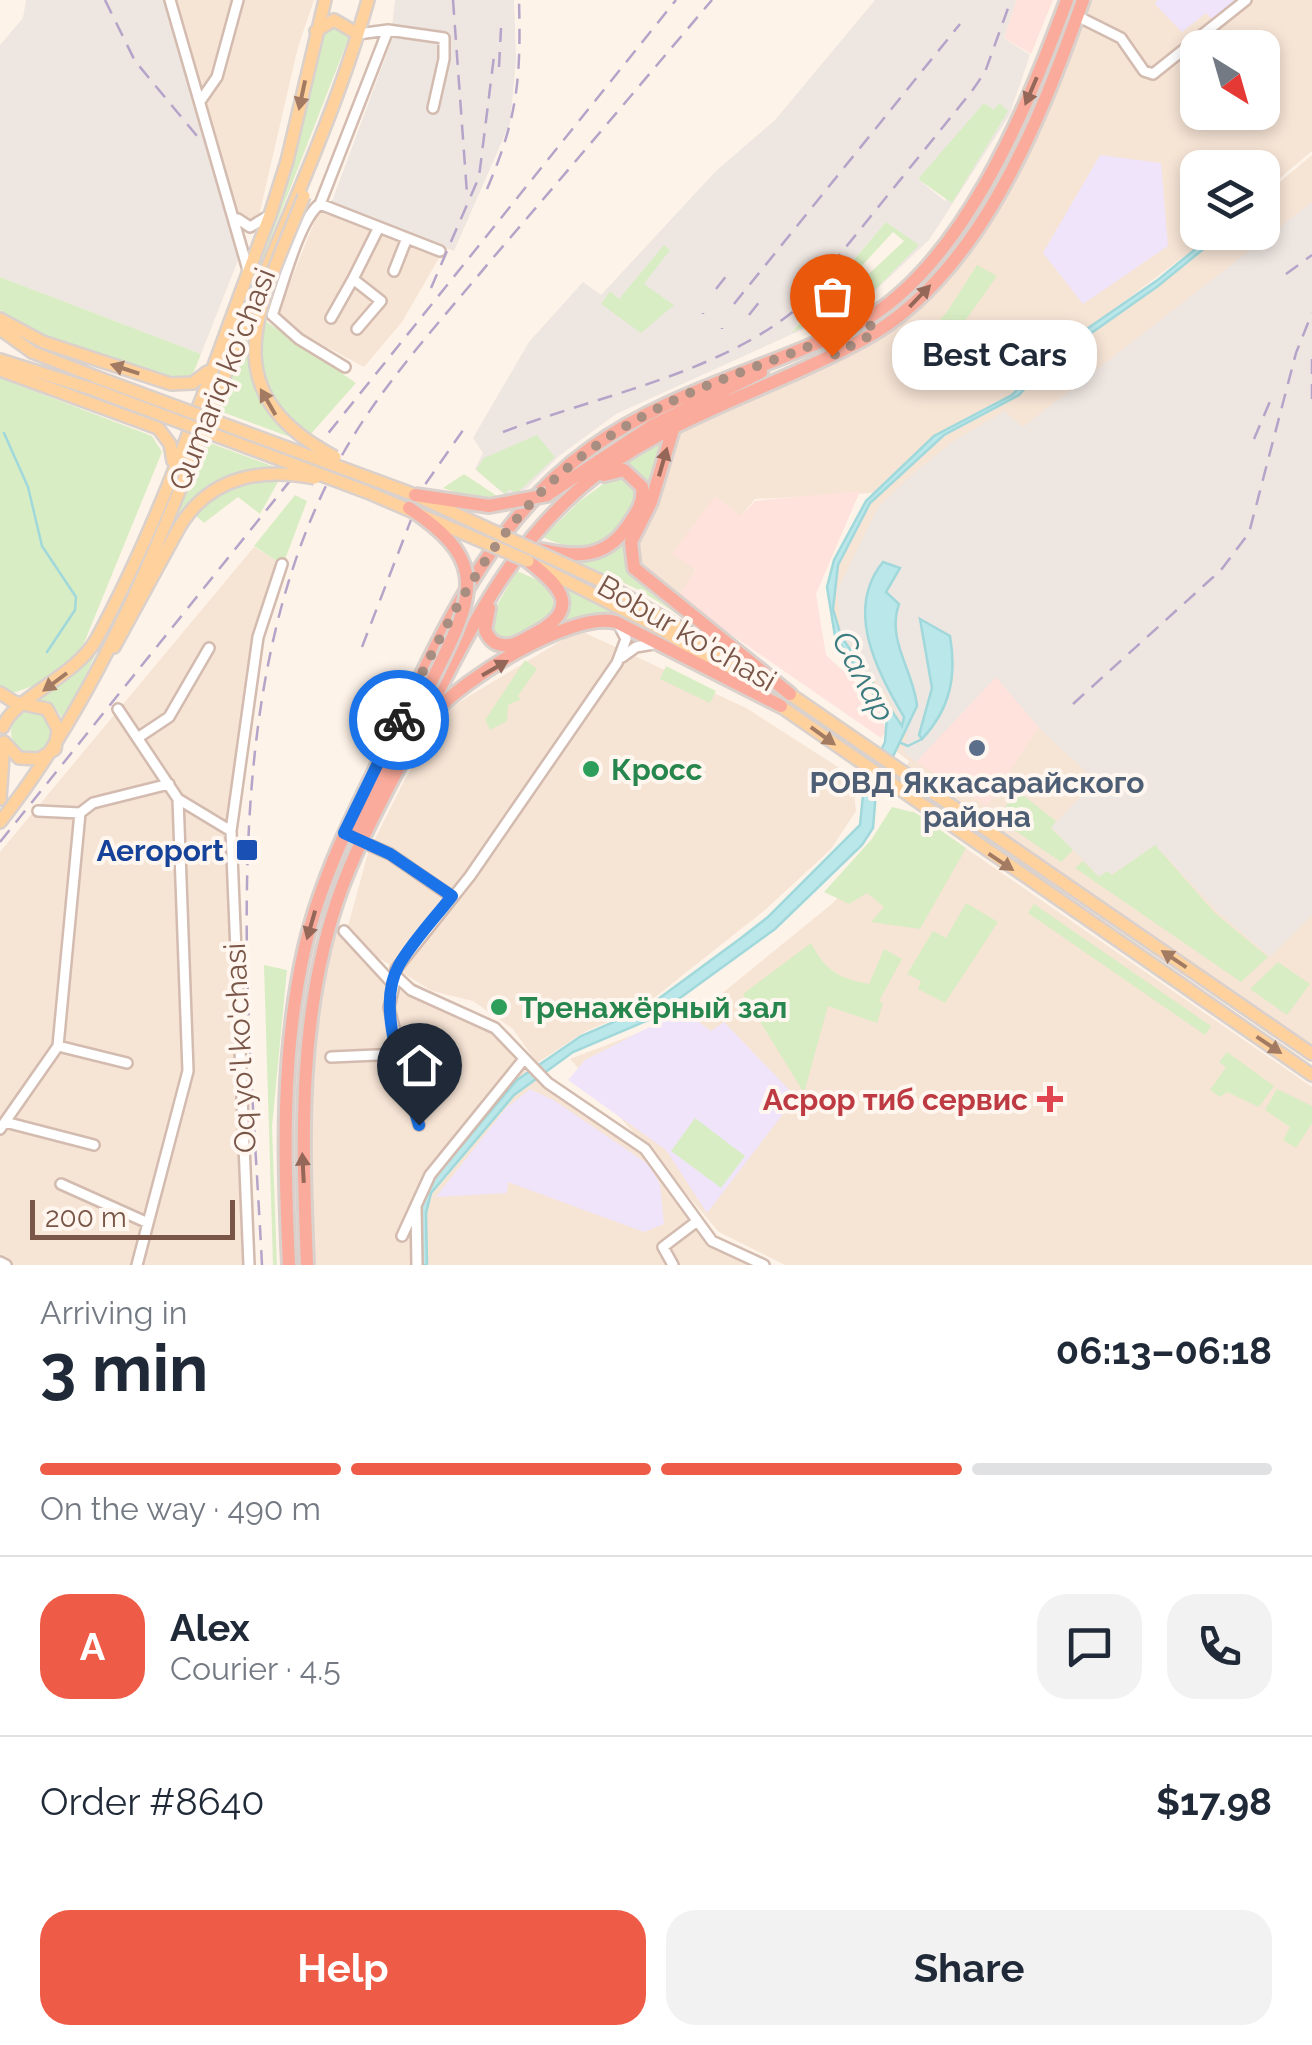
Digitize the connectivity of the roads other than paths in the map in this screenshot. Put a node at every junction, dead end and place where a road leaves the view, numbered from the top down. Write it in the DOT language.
graph roads {
  1 [pos="170,0"];
  2 [pos="238,0"];
  3 [pos="325,0"];
  4 [pos="368,0"];
  5 [pos="1083,0"];
  6 [pos="1246,0"];
  7 [pos="1065,5"];
  8 [pos="1078,16"];
  9 [pos="316,31"];
  10 [pos="384,31"];
  11 [pos="358,34"];
  12 [pos="337,90"];
  13 [pos="200,100"];
  14 [pos="433,108"];
  15 [pos="320,204"];
  16 [pos="270,215"];
  17 [pos="236,216"];
  18 [pos="379,227"];
  19 [pos="408,238"];
  20 [pos="440,251"];
  21 [pos="248,270"];
  22 [pos="394,271"];
  23 [pos="353,279"];
  24 [pos="331,318"];
  25 [pos="0,319"];
  26 [pos="867,320"];
  27 [pos="0,329"];
  28 [pos="358,329"];
  29 [pos="875,333"];
  30 [pos="796,351"];
  31 [pos="0,360"];
  32 [pos="212,365"];
  33 [pos="346,367"];
  34 [pos="0,370"];
  35 [pos="94,383"];
  36 [pos="166,383"];
  37 [pos="152,424"];
  38 [pos="674,426"];
  39 [pos="172,470"];
  40 [pos="374,478"];
  41 [pos="367,492"];
  42 [pos="568,499"];
  43 [pos="412,502"];
  44 [pos="527,554"];
  45 [pos="282,564"];
  46 [pos="616,622"];
  47 [pos="660,644"];
  48 [pos="208,648"];
  49 [pos="617,663"];
  50 [pos="88,688"];
  51 [pos="0,693"];
  52 [pos="785,700"];
  53 [pos="24,705"];
  54 [pos="118,709"];
  55 [pos="2,721"];
  56 [pos="420,729"];
  57 [pos="139,737"];
  58 [pos="4,742"];
  59 [pos="55,749"];
  60 [pos="169,784"];
  61 [pos="924,788"];
  62 [pos="0,799"];
  63 [pos="178,799"];
  64 [pos="913,802"];
  65 [pos="38,811"];
  66 [pos="80,813"];
  67 [pos="0,822"];
  68 [pos="231,831"];
  69 [pos="353,837"];
  70 [pos="452,896"];
  71 [pos="344,930"];
  72 [pos="396,980"];
  73 [pos="58,1046"];
  74 [pos="400,1054"];
  75 [pos="1312,1054"];
  76 [pos="331,1057"];
  77 [pos="526,1062"];
  78 [pos="127,1063"];
  79 [pos="1312,1074"];
  80 [pos="419,1125"];
  81 [pos="2,1126"];
  82 [pos="94,1145"];
  83 [pos="61,1184"];
  84 [pos="416,1204"];
  85 [pos="696,1222"];
  86 [pos="148,1223"];
  87 [pos="402,1236"];
  88 [pos="137,1265"];
  89 [pos="249,1265"];
  90 [pos="289,1265"];
  91 [pos="308,1265"];
  92 [pos="417,1265"];
  93 [pos="672,1265"];
  94 [pos="764,1265"];
  1 -- 13 [label="street"];
  2 -- 13 [label="street"];
  3 -- 9 [label="main road, Qumariq ko'chasi"];
  4 -- 11 [label="main road, Qumariq ko'chasi"];
  5 -- 8 [label="highway"];
  6 -- 8 [label="street"];
  7 -- 8 [label="highway"];
  7 -- 26 [label="highway, one-way"];
  29 -- 8 [label="highway, one-way"];
  9 -- 11 [label="main road"];
  9 -- 16 [label="main road, Qumariq ko'chasi, one-way"];
  10 -- 11 [label="street"];
  10 -- 14 [label="street"];
  10 -- 15 [label="street"];
  11 -- 12 [label="main road, Qumariq ko'chasi"];
  40 -- 12 [label="main road, one-way, bridge"];
  12 -- 50 [label="main road, Qumariq ko'chasi"];
  13 -- 17 [label="street"];
  15 -- 18 [label="street"];
  15 -- 33 [label="street"];
  16 -- 17 [label="street"];
  16 -- 21 [label="main road, Qumariq ko'chasi"];
  17 -- 21 [label="street"];
  18 -- 19 [label="street"];
  18 -- 23 [label="street"];
  19 -- 20 [label="street"];
  19 -- 22 [label="street"];
  21 -- 32 [label="main road, Qumariq ko'chasi"];
  23 -- 24 [label="street"];
  23 -- 28 [label="street"];
  36 -- 25 [label="main road, one-way"];
  26 -- 29 [label="highway"];
  26 -- 30 [label="highway"];
  27 -- 35 [label="main road, Bobur ko'chasi"];
  29 -- 38 [label="highway"];
  30 -- 43 [label="highway, bridge"];
  30 -- 69 [label="highway"];
  31 -- 35 [label="main road, Bobur ko'chasi"];
  32 -- 36 [label="main road"];
  32 -- 39 [label="main road, Qumariq ko'chasi"];
  34 -- 37 [label="main road"];
  35 -- 40 [label="main road, Bobur ko'chasi, bridge"];
  35 -- 41 [label="main road, Bobur ko'chasi, bridge"];
  36 -- 37 [label="main road"];
  37 -- 39 [label="main road"];
  38 -- 42 [label="highway"];
  52 -- 38 [label="highway, one-way"];
  39 -- 53 [label="main road, Qumariq ko'chasi, one-way"];
  40 -- 43 [label="main road, Bobur ko'chasi, bridge"];
  41 -- 43 [label="main road, Bobur ko'chasi, bridge"];
  41 -- 50 [label="main road, bridge"];
  42 -- 44 [label="highway"];
  42 -- 44 [label="highway, bridge"];
  43 -- 44 [label="main road, Bobur ko'chasi, bridge"];
  43 -- 69 [label="highway, bridge"];
  44 -- 44 [label="highway"];
  44 -- 52 [label="main road, Bobur ko'chasi"];
  44 -- 52 [label="main road, Bobur ko'chasi, bridge"];
  44 -- 56 [label="highway"];
  45 -- 68 [label="street, Oq yo'l ko'chasi"];
  46 -- 47 [label="highway"];
  46 -- 49 [label="street"];
  56 -- 46 [label="highway, one-way"];
  47 -- 49 [label="street"];
  47 -- 52 [label="highway"];
  48 -- 57 [label="street"];
  49 -- 70 [label="street"];
  50 -- 59 [label="main road, Qumariq ko'chasi"];
  51 -- 53 [label="main road"];
  52 -- 61 [label="main road, Bobur ko'chasi"];
  52 -- 64 [label="main road, Bobur ko'chasi, one-way"];
  53 -- 55 [label="main road, Qumariq ko'chasi"];
  53 -- 59 [label="main road"];
  54 -- 57 [label="street"];
  55 -- 58 [label="main road, Qumariq ko'chasi"];
  56 -- 69 [label="highway"];
  57 -- 60 [label="street"];
  58 -- 59 [label="main road"];
  58 -- 62 [label="main road, Qumariq ko'chasi"];
  59 -- 67 [label="main road, Qumariq ko'chasi"];
  60 -- 63 [label="street"];
  60 -- 66 [label="street"];
  61 -- 64 [label="main road"];
  75 -- 61 [label="main road, Bobur ko'chasi, one-way"];
  63 -- 68 [label="street"];
  63 -- 86 [label="street"];
  64 -- 79 [label="main road, Bobur ko'chasi, one-way"];
  65 -- 66 [label="street"];
  66 -- 73 [label="street"];
  68 -- 89 [label="street, Oq yo'l ko'chasi"];
  69 -- 70 [label="street"];
  69 -- 90 [label="highway, one-way"];
  91 -- 69 [label="highway, one-way"];
  70 -- 72 [label="street"];
  71 -- 72 [label="street"];
  72 -- 74 [label="street"];
  72 -- 77 [label="street"];
  73 -- 78 [label="street"];
  73 -- 81 [label="street"];
  74 -- 76 [label="street"];
  74 -- 80 [label="street"];
  77 -- 84 [label="street"];
  77 -- 85 [label="street"];
  81 -- 82 [label="street"];
  83 -- 86 [label="street"];
  84 -- 87 [label="street"];
  84 -- 92 [label="street"];
  85 -- 93 [label="street"];
  85 -- 94 [label="street"];
  86 -- 88 [label="street"];
}
